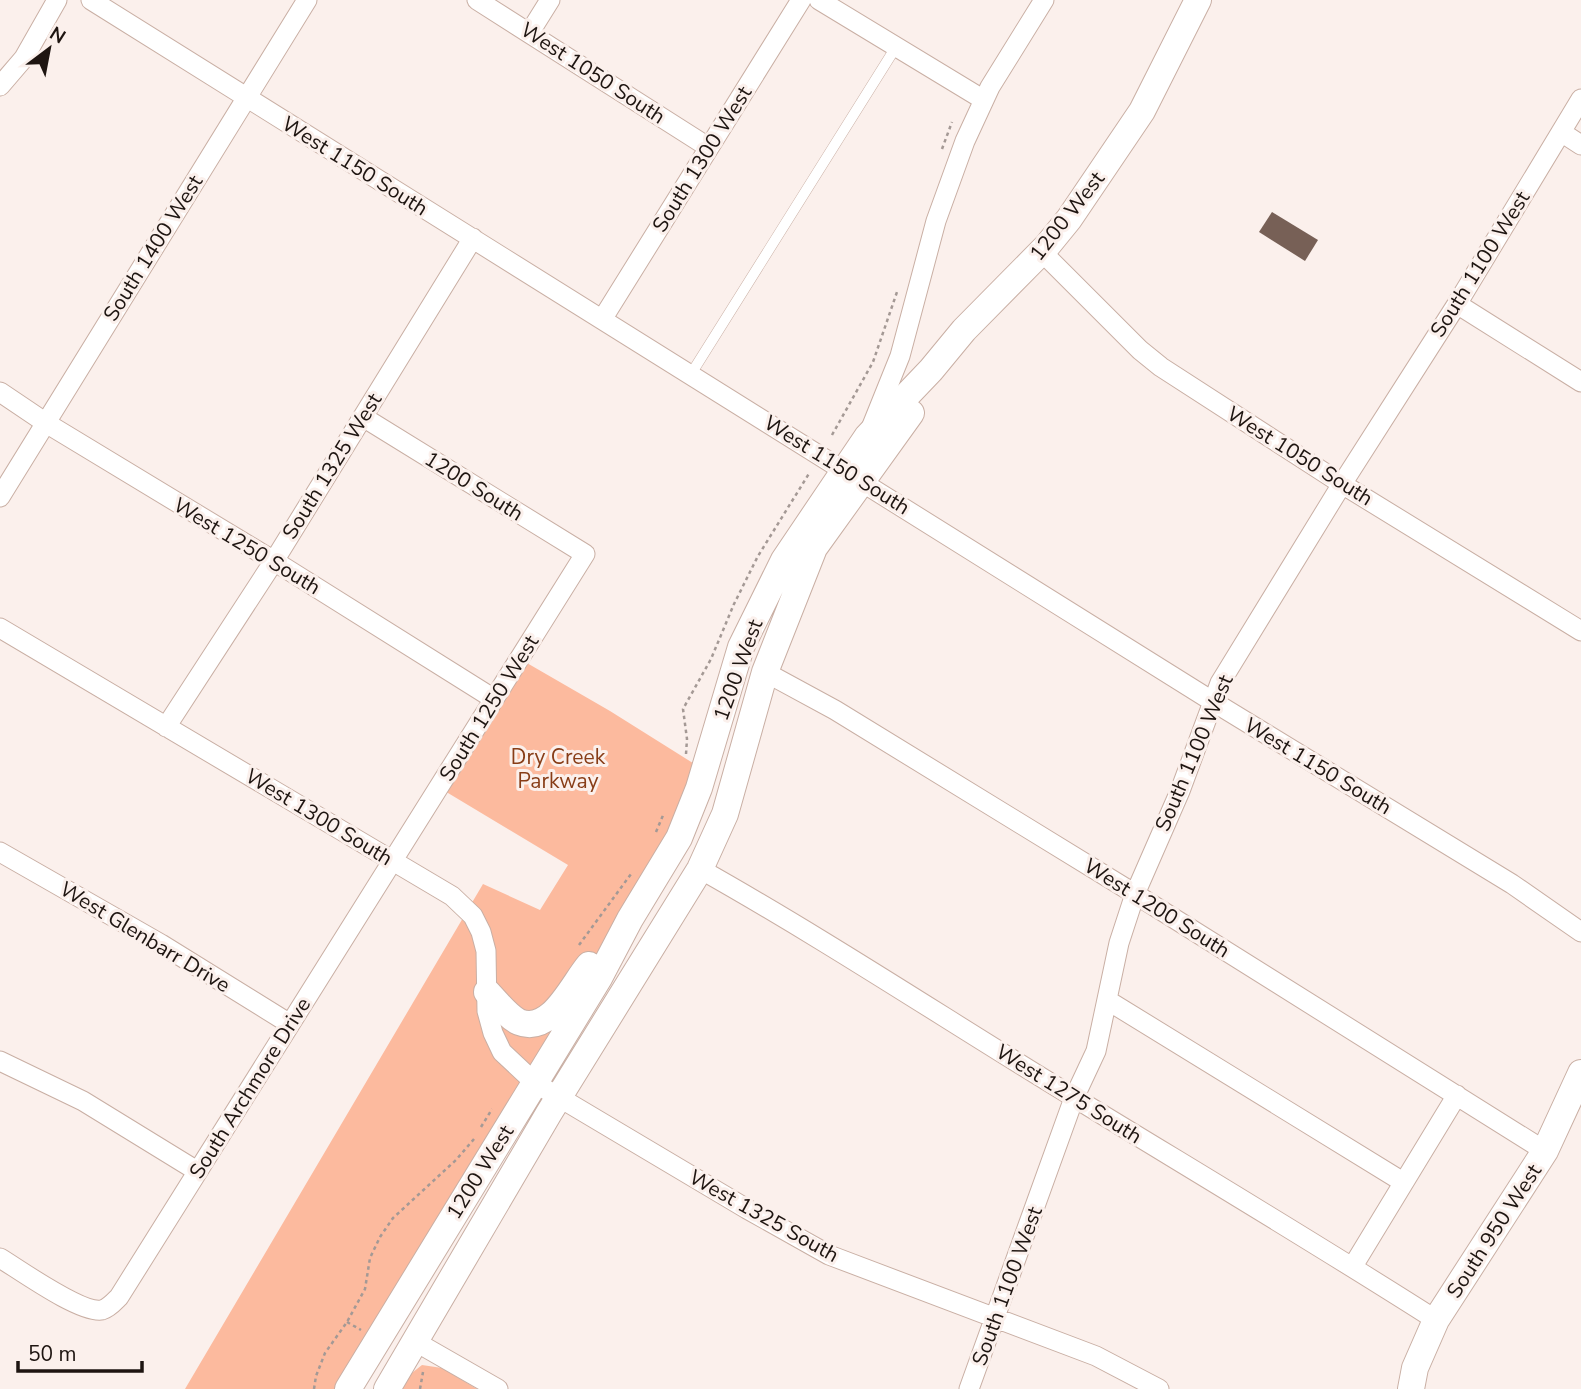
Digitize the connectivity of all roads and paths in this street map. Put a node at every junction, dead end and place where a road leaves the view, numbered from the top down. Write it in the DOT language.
graph roads {
  1 [pos="57,0"];
  2 [pos="91,0"];
  3 [pos="307,0"];
  4 [pos="477,0"];
  5 [pos="550,0"];
  6 [pos="801,0"];
  7 [pos="819,0"];
  8 [pos="1044,0"];
  9 [pos="1198,0"];
  10 [pos="1211,0"];
  11 [pos="530,32"];
  12 [pos="895,47"];
  13 [pos="0,86"];
  14 [pos="247,98"];
  15 [pos="1581,99"];
  16 [pos="984,100"];
  17 [pos="954,119"];
  18 [pos="1561,132"];
  19 [pos="1581,145"];
  20 [pos="708,148"];
  21 [pos="941,151"];
  22 [pos="472,238"];
  23 [pos="1045,255"];
  24 [pos="898,287"];
  25 [pos="1457,304"];
  26 [pos="603,318"];
  27 [pos="691,374"];
  28 [pos="1581,382"];
  29 [pos="0,392"];
  30 [pos="363,417"];
  31 [pos="46,423"];
  32 [pos="832,435"];
  33 [pos="867,437"];
  34 [pos="810,472"];
  35 [pos="853,475"];
  36 [pos="1342,484"];
  37 [pos="0,497"];
  38 [pos="585,554"];
  39 [pos="274,561"];
  40 [pos="0,628"];
  41 [pos="1581,631"];
  42 [pos="765,672"];
  43 [pos="494,699"];
  44 [pos="1212,701"];
  45 [pos="166,727"];
  46 [pos="685,762"];
  47 [pos="668,804"];
  48 [pos="653,838"];
  49 [pos="0,852"];
  50 [pos="391,860"];
  51 [pos="700,869"];
  52 [pos="633,871"];
  53 [pos="1135,894"];
  54 [pos="630,919"];
  55 [pos="1581,932"];
  56 [pos="579,946"];
  57 [pos="487,992"];
  58 [pos="1107,1000"];
  59 [pos="290,1024"];
  60 [pos="0,1061"];
  61 [pos="1581,1073"];
  62 [pos="535,1083"];
  63 [pos="1457,1095"];
  64 [pos="559,1097"];
  65 [pos="1074,1098"];
  66 [pos="494,1107"];
  67 [pos="1545,1151"];
  68 [pos="197,1171"];
  69 [pos="1404,1182"];
  70 [pos="0,1258"];
  71 [pos="1353,1266"];
  72 [pos="997,1317"];
  73 [pos="1436,1320"];
  74 [pos="347,1322"];
  75 [pos="365,1332"];
  76 [pos="416,1342"];
  77 [pos="422,1369"];
  78 [pos="314,1389"];
  79 [pos="348,1389"];
  80 [pos="387,1389"];
  81 [pos="420,1389"];
  82 [pos="498,1389"];
  83 [pos="969,1389"];
  84 [pos="1158,1389"];
  85 [pos="1411,1389"];
  1 -- 13 [label="street"];
  2 -- 14 [label="street, West 1150 South"];
  3 -- 14 [label="street, South 1400 West"];
  4 -- 11 [label="street, West 1050 South"];
  5 -- 11 [label="street"];
  6 -- 20 [label="street, South 1300 West"];
  7 -- 12 [label="street"];
  8 -- 16 [label="street"];
  9 -- 23 [label="street, 1200 West"];
  10 -- 23 [label="street, 1200 West"];
  11 -- 20 [label="street, West 1050 South"];
  12 -- 16 [label="street"];
  12 -- 27 [label="lane"];
  14 -- 22 [label="street, West 1150 South"];
  14 -- 31 [label="street, South 1400 West"];
  15 -- 18 [label="street, South 1100 West"];
  16 -- 33 [label="street"];
  17 -- 21 [label="path"];
  18 -- 19 [label="street"];
  18 -- 25 [label="street, South 1100 West"];
  20 -- 26 [label="street, South 1300 West"];
  22 -- 26 [label="street, West 1150 South"];
  22 -- 30 [label="street, South 1325 West"];
  23 -- 33 [label="street, 1200 West"];
  23 -- 35 [label="street, 1200 West"];
  23 -- 36 [label="street, West 1050 South"];
  24 -- 32 [label="path"];
  25 -- 28 [label="street"];
  25 -- 36 [label="street, South 1100 West"];
  26 -- 27 [label="street, West 1150 South"];
  27 -- 35 [label="street, West 1150 South"];
  29 -- 31 [label="street, West 1250 South"];
  30 -- 38 [label="street, 1200 South"];
  30 -- 39 [label="street, South 1325 West"];
  31 -- 37 [label="street, South 1400 West"];
  31 -- 39 [label="street, West 1250 South"];
  33 -- 35 [label="street, 1200 West"];
  34 -- 46 [label="path"];
  35 -- 42 [label="street, 1200 West"];
  35 -- 44 [label="street, West 1150 South"];
  35 -- 54 [label="street, 1200 West"];
  36 -- 41 [label="street, West 1050 South"];
  36 -- 44 [label="street, South 1100 West"];
  38 -- 43 [label="street, South 1250 West"];
  39 -- 43 [label="street, West 1250 South"];
  39 -- 45 [label="street, South 1325 West"];
  40 -- 45 [label="street, West 1300 South"];
  42 -- 51 [label="street, 1200 West"];
  42 -- 53 [label="street, West 1200 South"];
  43 -- 50 [label="street, South 1250 West"];
  44 -- 53 [label="street, South 1100 West"];
  44 -- 55 [label="street, West 1150 South"];
  45 -- 50 [label="street, West 1300 South"];
  47 -- 48 [label="path"];
  49 -- 59 [label="street, West Glenbarr Drive"];
  50 -- 57 [label="street, West 1300 South"];
  50 -- 59 [label="street, South Archmore Drive"];
  51 -- 64 [label="street, 1200 West"];
  51 -- 65 [label="street, West 1275 South"];
  52 -- 56 [label="path"];
  53 -- 58 [label="street, South 1100 West"];
  53 -- 63 [label="street, West 1200 South"];
  54 -- 57 [label="street"];
  54 -- 62 [label="street, 1200 West"];
  57 -- 62 [label="street, West 1300 South"];
  58 -- 65 [label="street, South 1100 West"];
  58 -- 69 [label="street"];
  59 -- 68 [label="street, South Archmore Drive"];
  60 -- 68 [label="street"];
  61 -- 67 [label="street, South 950 West"];
  62 -- 64 [label="street, West 1325 South"];
  62 -- 79 [label="street, 1200 West"];
  63 -- 67 [label="street, West 1200 South"];
  63 -- 69 [label="street"];
  64 -- 72 [label="street, West 1325 South"];
  64 -- 76 [label="street, 1200 West"];
  65 -- 71 [label="street, West 1275 South"];
  65 -- 72 [label="street, South 1100 West"];
  66 -- 74 [label="path"];
  67 -- 73 [label="street, South 950 West"];
  68 -- 70 [label="street, South Archmore Drive"];
  69 -- 71 [label="street"];
  71 -- 73 [label="street, West 1275 South"];
  72 -- 83 [label="street, South 1100 West"];
  72 -- 84 [label="street, West 1325 South"];
  73 -- 85 [label="street, South 950 West"];
  74 -- 75 [label="path"];
  74 -- 78 [label="path"];
  76 -- 80 [label="street, 1200 West"];
  76 -- 82 [label="street"];
  77 -- 81 [label="path"];
}
